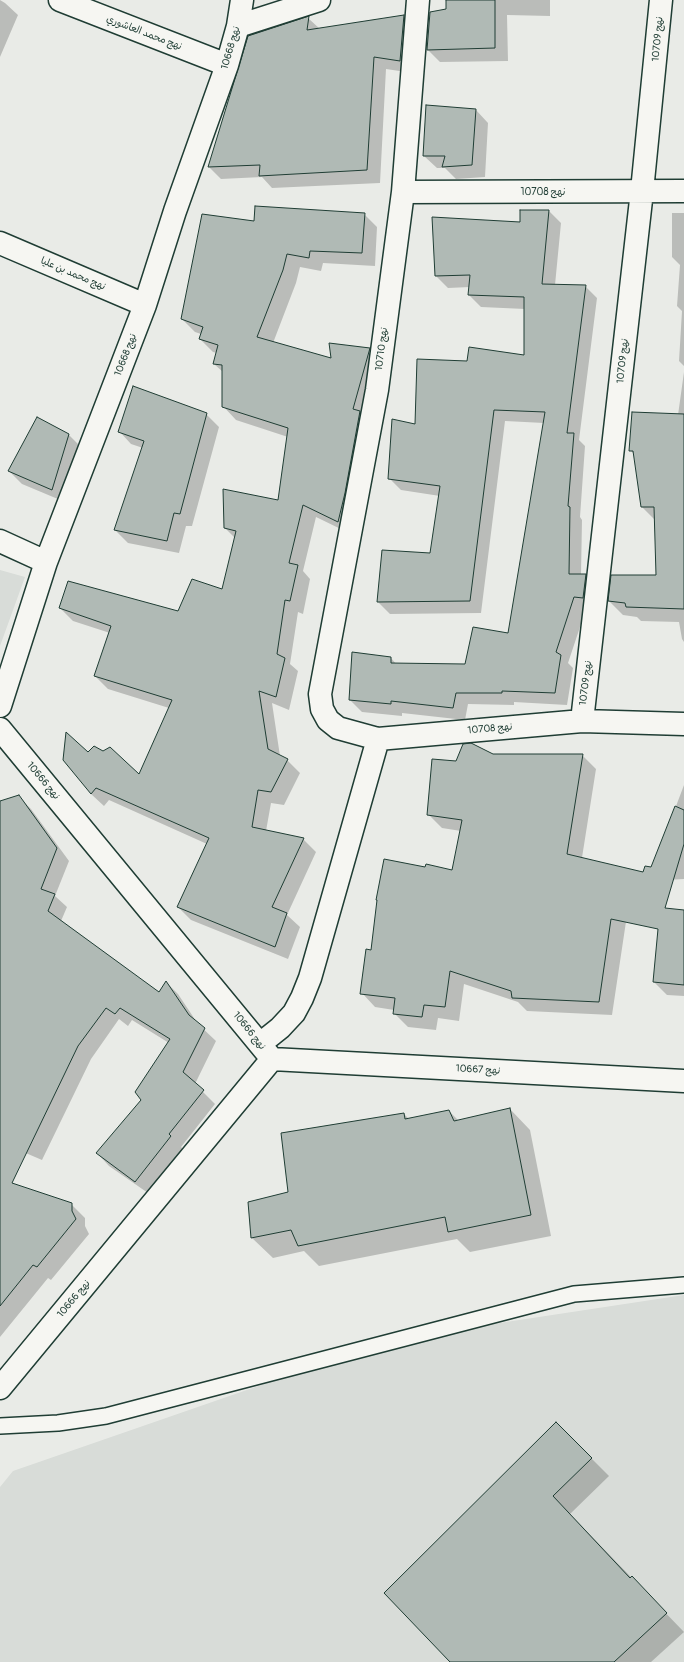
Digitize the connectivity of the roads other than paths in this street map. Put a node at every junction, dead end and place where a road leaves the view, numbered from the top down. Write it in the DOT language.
graph roads {
  1 [pos="60,0"];
  2 [pos="242,0"];
  3 [pos="319,0"];
  4 [pos="418,0"];
  5 [pos="661,0"];
  6 [pos="238,26"];
  7 [pos="227,65"];
  8 [pos="642,191"];
  9 [pos="684,191"];
  10 [pos="403,192"];
  11 [pos="0,243"];
  12 [pos="145,305"];
  13 [pos="0,541"];
  14 [pos="46,562"];
  15 [pos="320,694"];
  16 [pos="0,706"];
  17 [pos="582,721"];
  18 [pos="684,724"];
  19 [pos="0,729"];
  20 [pos="378,739"];
  21 [pos="266,1052"];
  22 [pos="684,1081"];
  23 [pos="684,1285"];
  24 [pos="0,1388"];
  25 [pos="0,1426"];
  1 -- 7 [label="street, نهج محمد العاشوري"];
  2 -- 6 [label="street, نهج 10668"];
  3 -- 6 [label="street"];
  4 -- 10 [label="street, نهج 10710"];
  5 -- 8 [label="street, نهج 10709"];
  6 -- 7 [label="street, نهج 10668"];
  7 -- 12 [label="street, نهج 10668"];
  8 -- 9 [label="street, نهج 10708"];
  8 -- 10 [label="street, نهج 10708"];
  8 -- 17 [label="street, نهج 10709"];
  10 -- 15 [label="street, نهج 10710"];
  11 -- 12 [label="street, نهج محمد بن عليا"];
  12 -- 14 [label="street, نهج 10668"];
  13 -- 14 [label="street"];
  14 -- 16 [label="street, نهج 10668"];
  15 -- 20 [label="street, نهج 10708"];
  17 -- 18 [label="street, نهج 10708"];
  17 -- 20 [label="street, نهج 10708"];
  19 -- 21 [label="street, نهج 10666"];
  20 -- 21 [label="street"];
  21 -- 22 [label="street, نهج 10667"];
  21 -- 24 [label="street, نهج 10666"];
  23 -- 25 [label="lane"];
}
